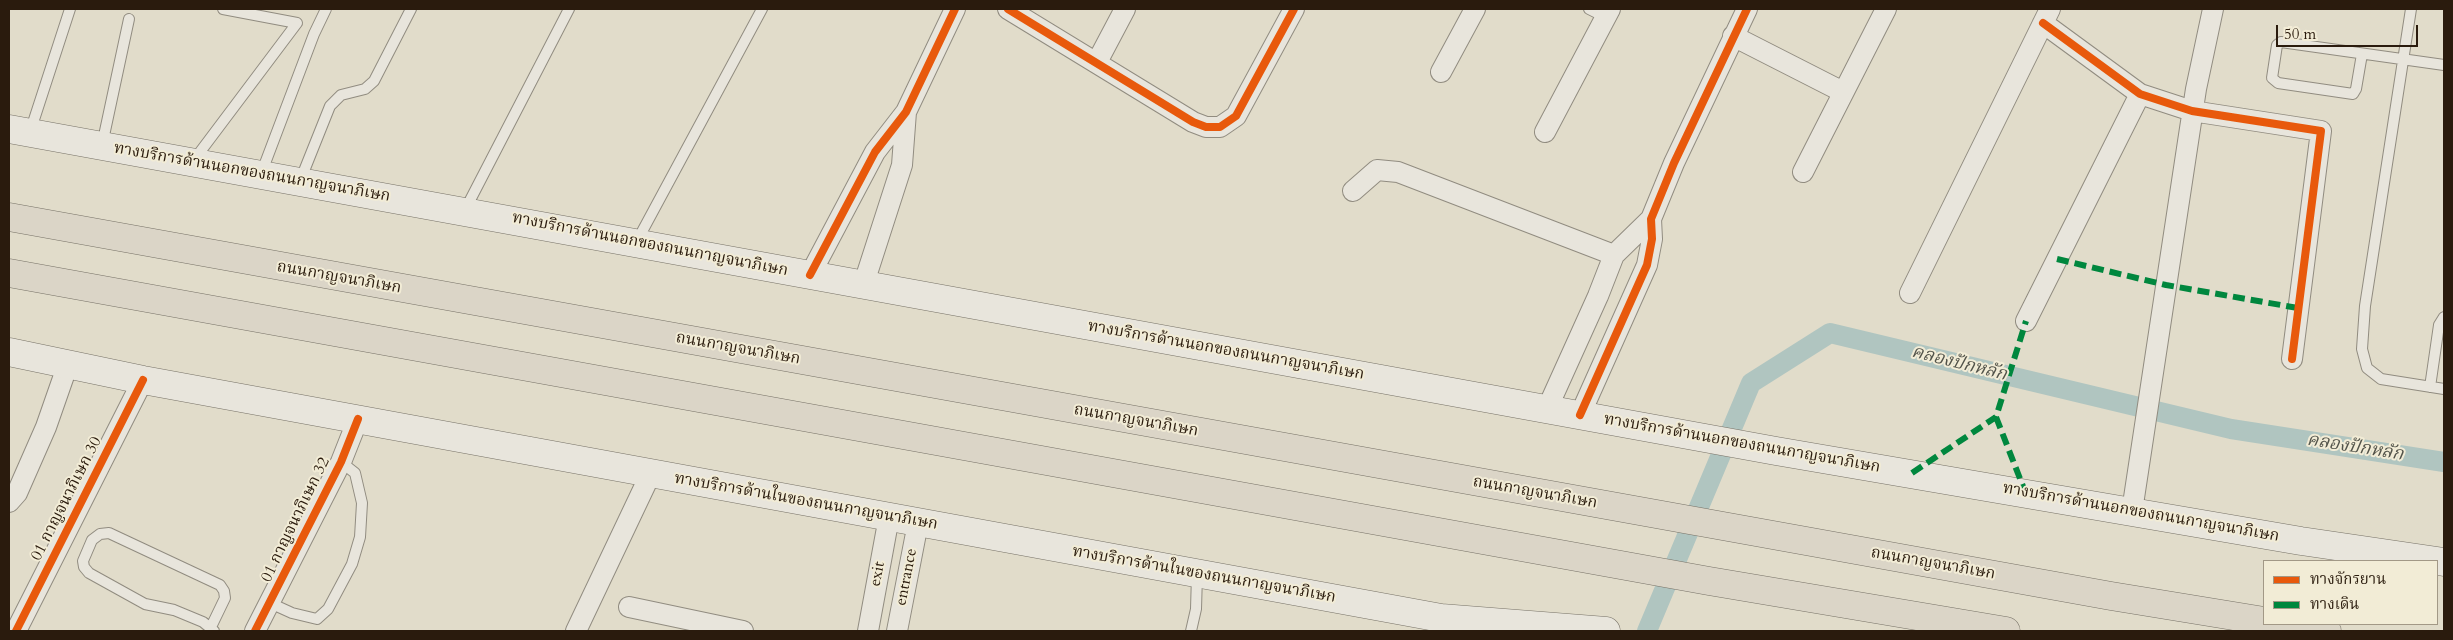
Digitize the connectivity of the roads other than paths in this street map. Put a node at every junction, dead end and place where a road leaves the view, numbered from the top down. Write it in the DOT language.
graph roads {
  1 [pos="70,9"];
  2 [pos="223,9"];
  3 [pos="326,9"];
  4 [pos="411,9"];
  5 [pos="569,9"];
  6 [pos="762,9"];
  7 [pos="955,9"];
  8 [pos="1008,9"];
  9 [pos="1125,9"];
  10 [pos="1294,9"];
  11 [pos="1475,9"];
  12 [pos="1747,9"];
  13 [pos="1886,9"];
  14 [pos="2213,9"];
  15 [pos="2410,9"];
  16 [pos="1601,12"];
  17 [pos="2046,16"];
  18 [pos="130,19"];
  19 [pos="1733,36"];
  20 [pos="2362,54"];
  21 [pos="2402,59"];
  22 [pos="1097,62"];
  23 [pos="2444,65"];
  24 [pos="1441,72"];
  25 [pos="1844,92"];
  26 [pos="2140,94"];
  27 [pos="2192,110"];
  28 [pos="906,112"];
  29 [pos="19,131"];
  30 [pos="1545,132"];
  31 [pos="102,146"];
  32 [pos="192,162"];
  33 [pos="1803,172"];
  34 [pos="261,174"];
  35 [pos="300,182"];
  36 [pos="1353,191"];
  37 [pos="464,211"];
  38 [pos="9,217"];
  39 [pos="1651,219"];
  40 [pos="637,242"];
  41 [pos="1614,255"];
  42 [pos="9,273"];
  43 [pos="810,275"];
  44 [pos="863,286"];
  45 [pos="1910,293"];
  46 [pos="1598,296"];
  47 [pos="1628,308"];
  48 [pos="2444,317"];
  49 [pos="2026,321"];
  50 [pos="9,352"];
  51 [pos="2292,359"];
  52 [pos="68,364"];
  53 [pos="143,380"];
  54 [pos="2430,387"];
  55 [pos="2444,389"];
  56 [pos="1547,409"];
  57 [pos="1580,415"];
  58 [pos="358,419"];
  59 [pos="341,462"];
  60 [pos="651,473"];
  61 [pos="9,502"];
  62 [pos="2132,511"];
  63 [pos="889,517"];
  64 [pos="918,523"];
  65 [pos="2431,560"];
  66 [pos="1196,575"];
  67 [pos="270,602"];
  68 [pos="629,607"];
  69 [pos="2263,621"];
  70 [pos="1439,625"];
  71 [pos="2287,625"];
  72 [pos="212,629"];
  73 [pos="1601,630"];
  74 [pos="16,631"];
  75 [pos="255,631"];
  76 [pos="576,631"];
  77 [pos="743,631"];
  78 [pos="868,631"];
  79 [pos="897,631"];
  80 [pos="1191,631"];
  81 [pos="2006,631"];
  82 [pos="2327,631"];
  1 -- 29 [label="lane"];
  2 -- 32 [label="lane"];
  3 -- 34 [label="lane"];
  4 -- 35 [label="lane"];
  5 -- 37 [label="lane"];
  6 -- 40 [label="lane"];
  7 -- 28 [label="street"];
  8 -- 22 [label="street"];
  9 -- 22 [label="street"];
  10 -- 22 [label="street"];
  11 -- 24 [label="street"];
  12 -- 19 [label="street"];
  13 -- 25 [label="street"];
  14 -- 27 [label="street"];
  15 -- 21 [label="lane"];
  16 -- 30 [label="street"];
  17 -- 26 [label="street"];
  17 -- 45 [label="street"];
  18 -- 31 [label="lane"];
  19 -- 25 [label="street"];
  19 -- 39 [label="street"];
  20 -- 20 [label="lane"];
  20 -- 21 [label="lane"];
  21 -- 23 [label="lane"];
  21 -- 54 [label="lane"];
  25 -- 33 [label="street"];
  26 -- 27 [label="street"];
  26 -- 49 [label="street"];
  27 -- 51 [label="street"];
  27 -- 62 [label="street"];
  28 -- 43 [label="street"];
  28 -- 44 [label="street"];
  29 -- 31 [label="main road, ทางบริการด้านนอกของถนนกาญจนาภิเษก"];
  31 -- 32 [label="main road, ทางบริการด้านนอกของถนนกาญจนาภิเษก"];
  32 -- 34 [label="main road, ทางบริการด้านนอกของถนนกาญจนาภิเษก"];
  34 -- 35 [label="main road, ทางบริการด้านนอกของถนนกาญจนาภิเษก"];
  35 -- 37 [label="main road, ทางบริการด้านนอกของถนนกาญจนาภิเษก"];
  36 -- 41 [label="street"];
  37 -- 40 [label="main road, ทางบริการด้านนอกของถนนกาญจนาภิเษก"];
  38 -- 69 [label="highway, ถนนกาญจนาภิเษก"];
  39 -- 41 [label="street"];
  39 -- 47 [label="street"];
  40 -- 43 [label="main road, ทางบริการด้านนอกของถนนกาญจนาภิเษก"];
  41 -- 46 [label="street"];
  42 -- 81 [label="highway"];
  43 -- 44 [label="main road, ทางบริการด้านนอกของถนนกาญจนาภิเษก"];
  44 -- 56 [label="main road, ทางบริการด้านนอกของถนนกาญจนาภิเษก"];
  46 -- 47 [label="street"];
  46 -- 56 [label="street"];
  47 -- 57 [label="street"];
  48 -- 54 [label="lane"];
  50 -- 52 [label="main road, ทางบริการด้านในของถนนกาญจนาภิเษก"];
  52 -- 53 [label="main road, ทางบริการด้านในของถนนกาญจนาภิเษก"];
  52 -- 61 [label="street"];
  53 -- 58 [label="main road, ทางบริการด้านในของถนนกาญจนาภิเษก"];
  53 -- 74 [label="street, 01 กาญจนาภิเษก 30"];
  54 -- 55 [label="lane"];
  56 -- 57 [label="main road, ทางบริการด้านนอกของถนนกาญจนาภิเษก"];
  57 -- 62 [label="main road, ทางบริการด้านนอกของถนนกาญจนาภิเษก"];
  58 -- 59 [label="street, 01 กาญจนาภิเษก 32"];
  58 -- 60 [label="main road, ทางบริการด้านในของถนนกาญจนาภิเษก"];
  59 -- 67 [label="street, 01 กาญจนาภิเษก 32"];
  59 -- 67 [label="lane"];
  60 -- 63 [label="main road, ทางบริการด้านในของถนนกาญจนาภิเษก"];
  60 -- 76 [label="street"];
  62 -- 65 [label="main road, ทางบริการด้านนอกของถนนกาญจนาภิเษก"];
  63 -- 64 [label="main road, ทางบริการด้านในของถนนกาญจนาภิเษก"];
  63 -- 78 [label="street, exit"];
  64 -- 66 [label="main road, ทางบริการด้านในของถนนกาญจนาภิเษก"];
  64 -- 79 [label="street, entrance"];
  66 -- 70 [label="main road, ทางบริการด้านในของถนนกาญจนาภิเษก"];
  66 -- 80 [label="lane"];
  67 -- 75 [label="street, 01 กาญจนาภิเษก 32"];
  68 -- 77 [label="street"];
  70 -- 73 [label="main road, ทางบริการด้านในของถนนกาญจนาภิเษก"];
  71 -- 82 [label="highway"];
  72 -- 72 [label="lane"];
}
